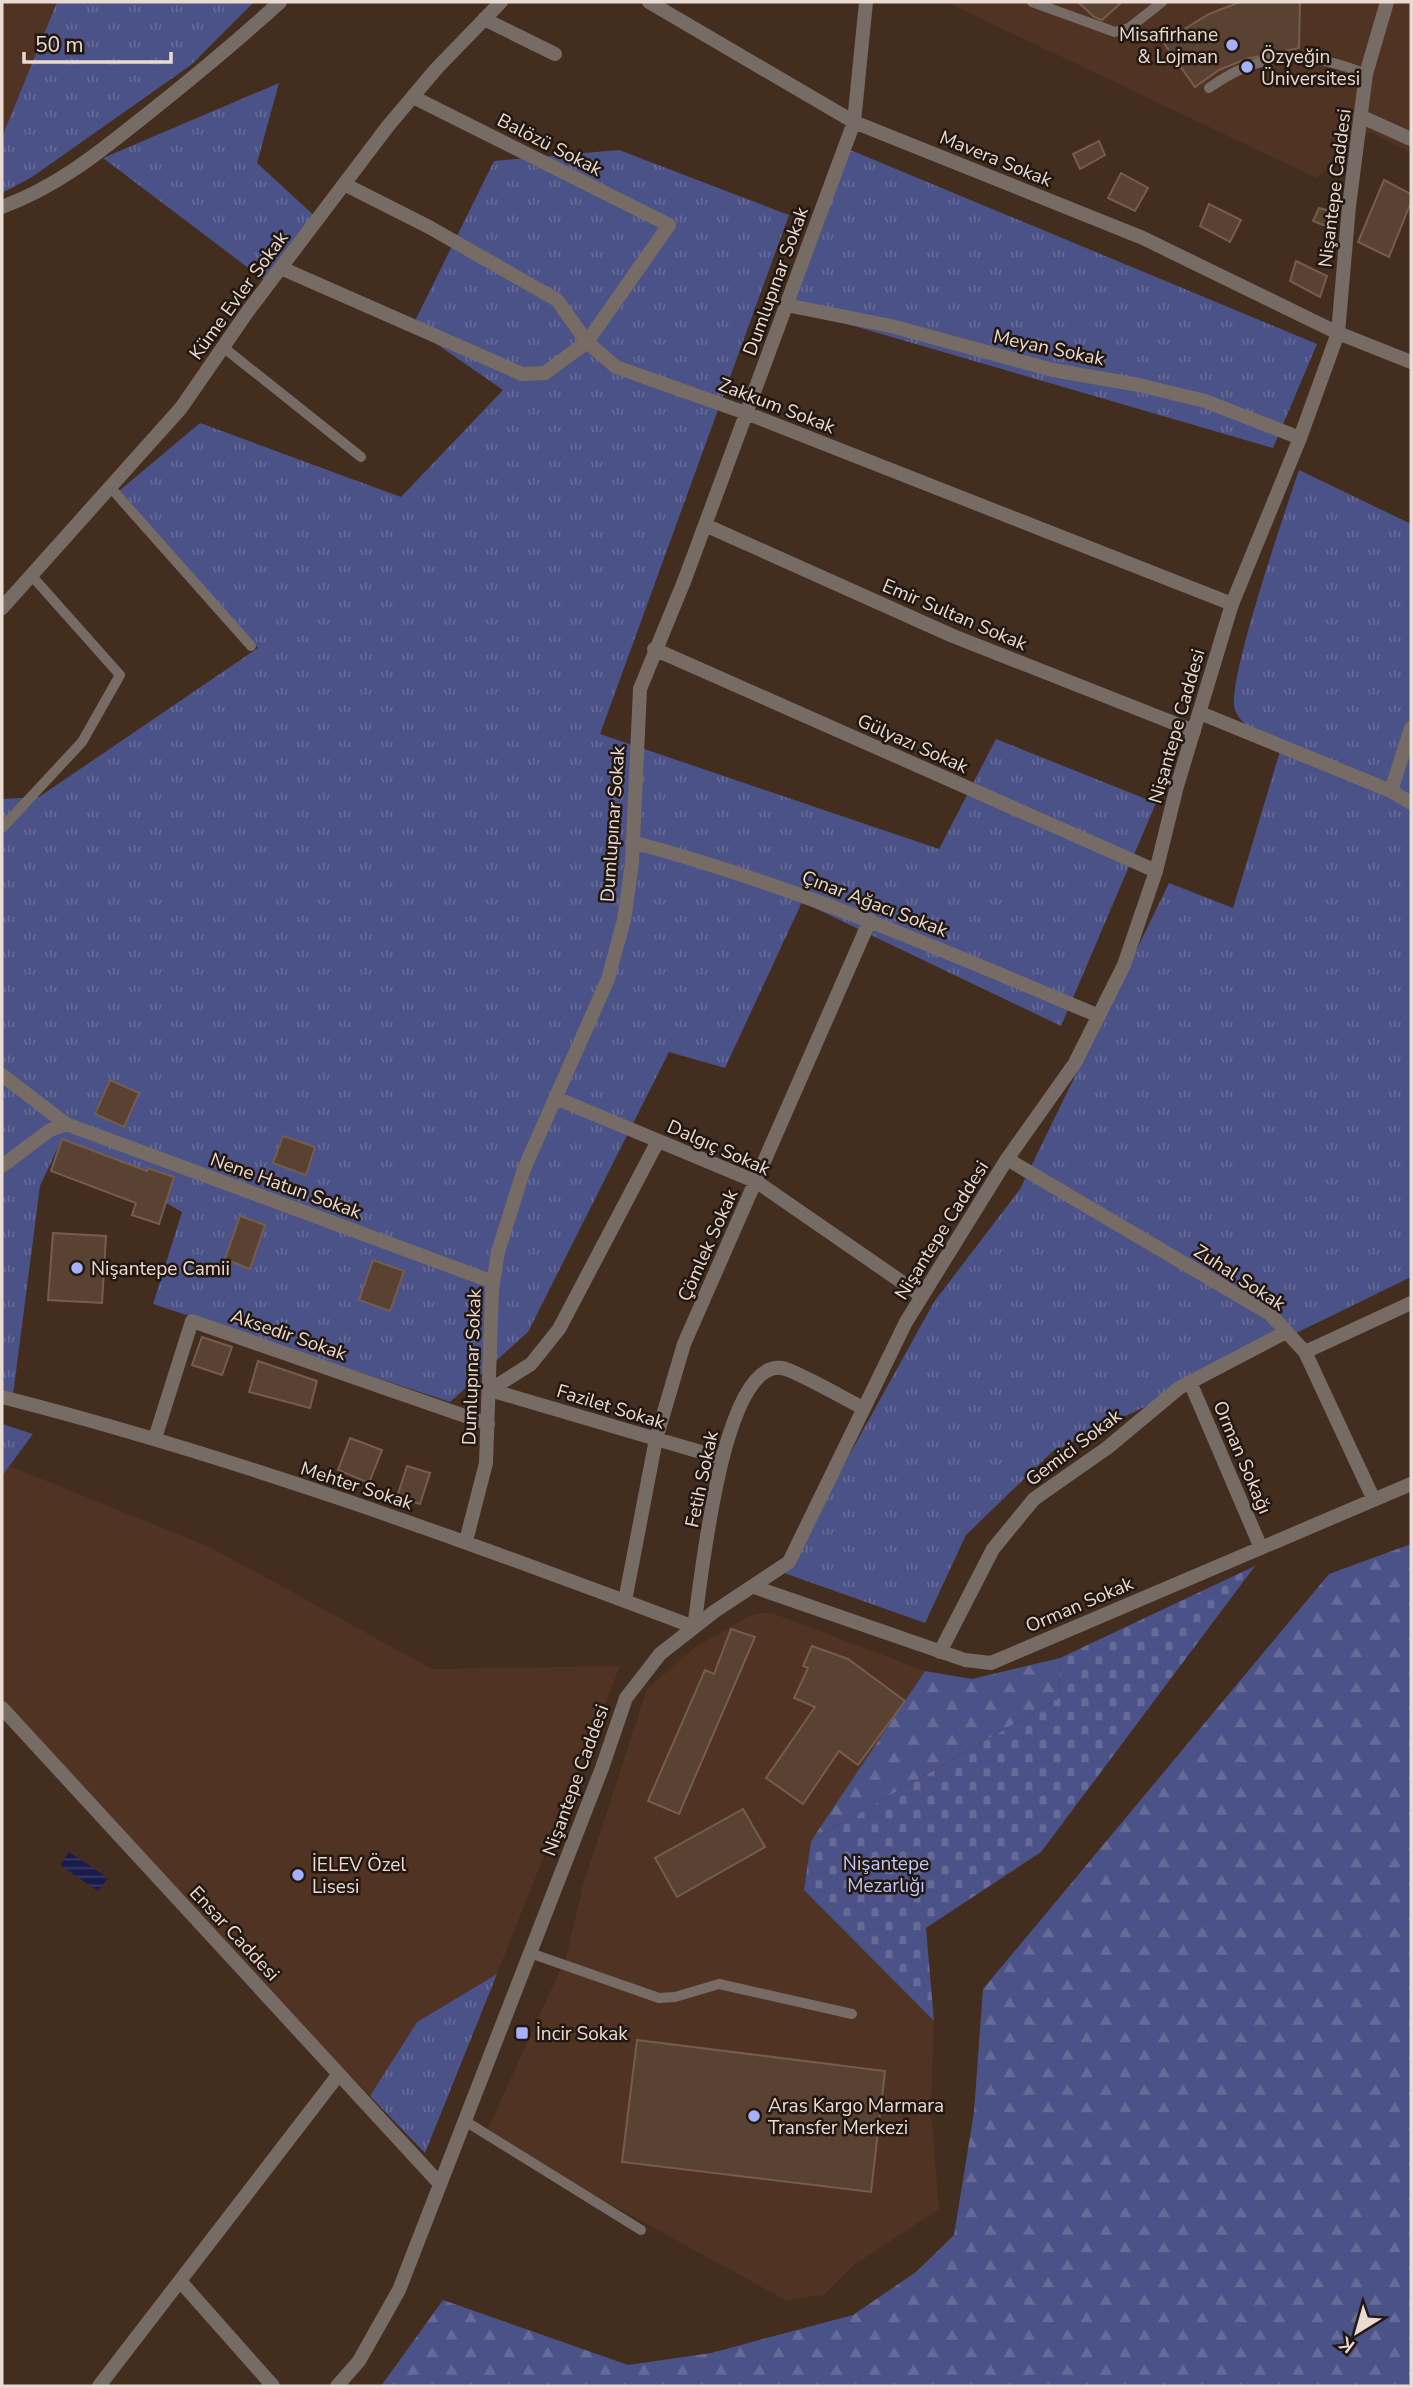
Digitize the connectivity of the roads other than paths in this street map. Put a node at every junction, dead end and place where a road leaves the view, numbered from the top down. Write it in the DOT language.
graph roads {
  1 [pos="280,2"];
  2 [pos="501,2"];
  3 [pos="649,2"];
  4 [pos="866,2"];
  5 [pos="1032,2"];
  6 [pos="1162,2"];
  7 [pos="1387,2"];
  8 [pos="484,19"];
  9 [pos="555,54"];
  10 [pos="1366,74"];
  11 [pos="1209,88"];
  12 [pos="412,97"];
  13 [pos="1362,117"];
  14 [pos="854,122"];
  15 [pos="1411,139"];
  16 [pos="344,184"];
  17 [pos="2,206"];
  18 [pos="281,268"];
  19 [pos="786,305"];
  20 [pos="1338,333"];
  21 [pos="587,342"];
  22 [pos="223,347"];
  23 [pos="1411,362"];
  24 [pos="746,413"];
  25 [pos="1300,438"];
  26 [pos="361,457"];
  27 [pos="110,487"];
  28 [pos="705,525"];
  29 [pos="32,575"];
  30 [pos="1232,604"];
  31 [pos="2,608"];
  32 [pos="251,646"];
  33 [pos="654,649"];
  34 [pos="1200,713"];
  35 [pos="1411,728"];
  36 [pos="1194,732"];
  37 [pos="1391,791"];
  38 [pos="1411,803"];
  39 [pos="2,828"];
  40 [pos="632,842"];
  41 [pos="1156,871"];
  42 [pos="870,920"];
  43 [pos="1099,1016"];
  44 [pos="2,1075"];
  45 [pos="558,1099"];
  46 [pos="66,1124"];
  47 [pos="658,1141"];
  48 [pos="1007,1159"];
  49 [pos="2,1166"];
  50 [pos="757,1182"];
  51 [pos="493,1282"];
  52 [pos="922,1296"];
  53 [pos="1411,1304"];
  54 [pos="1286,1332"];
  55 [pos="1305,1352"];
  56 [pos="1190,1382"];
  57 [pos="490,1390"];
  58 [pos="2,1397"];
  59 [pos="863,1408"];
  60 [pos="488,1424"];
  61 [pos="155,1438"];
  62 [pos="656,1439"];
  63 [pos="721,1458"];
  64 [pos="1411,1484"];
  65 [pos="1374,1500"];
  66 [pos="466,1541"];
  67 [pos="1261,1548"];
  68 [pos="754,1587"];
  69 [pos="625,1601"];
  70 [pos="694,1627"];
  71 [pos="940,1652"];
  72 [pos="2,1708"];
  73 [pos="530,1953"];
  74 [pos="852,2014"];
  75 [pos="339,2074"];
  76 [pos="465,2121"];
  77 [pos="440,2184"];
  78 [pos="641,2230"];
  79 [pos="180,2281"];
  80 [pos="99,2386"];
  81 [pos="273,2386"];
  82 [pos="338,2386"];
  1 -- 17 [label="street"];
  2 -- 8 [label="street, Küme Evler Sokak"];
  3 -- 14 [label="street, Mavera Sokak"];
  4 -- 14 [label="street, Dumlupınar Sokak"];
  5 -- 6 [label="lane"];
  7 -- 10 [label="street, Nişantepe Caddesi"];
  8 -- 9 [label="street"];
  8 -- 12 [label="street, Küme Evler Sokak"];
  10 -- 11 [label="lane"];
  10 -- 13 [label="street, Nişantepe Caddesi"];
  12 -- 16 [label="street, Küme Evler Sokak"];
  12 -- 21 [label="street, Balözü Sokak"];
  13 -- 15 [label="street"];
  13 -- 20 [label="street, Nişantepe Caddesi"];
  14 -- 19 [label="street, Dumlupınar Sokak"];
  14 -- 20 [label="street, Mavera Sokak"];
  16 -- 18 [label="street, Küme Evler Sokak"];
  16 -- 21 [label="street, Zakkum Sokak"];
  18 -- 21 [label="street"];
  18 -- 22 [label="street, Küme Evler Sokak"];
  19 -- 24 [label="street, Dumlupınar Sokak"];
  19 -- 25 [label="street, Meyan Sokak"];
  20 -- 23 [label="street, Mavera Sokak"];
  20 -- 25 [label="street, Nişantepe Caddesi"];
  21 -- 24 [label="street, Zakkum Sokak"];
  22 -- 26 [label="lane"];
  22 -- 27 [label="street, Küme Evler Sokak"];
  24 -- 28 [label="street, Dumlupınar Sokak"];
  24 -- 30 [label="street, Zakkum Sokak"];
  25 -- 30 [label="street, Nişantepe Caddesi"];
  27 -- 29 [label="street, Küme Evler Sokak"];
  27 -- 32 [label="lane"];
  28 -- 33 [label="street, Dumlupınar Sokak"];
  28 -- 36 [label="street, Emir Sultan Sokak"];
  29 -- 31 [label="street, Küme Evler Sokak"];
  29 -- 39 [label="lane"];
  30 -- 34 [label="street, Nişantepe Caddesi"];
  33 -- 40 [label="street, Dumlupınar Sokak"];
  33 -- 41 [label="street, Gülyazı Sokak"];
  34 -- 36 [label="street, Nişantepe Caddesi"];
  34 -- 37 [label="street"];
  35 -- 37 [label="street"];
  36 -- 41 [label="street, Nişantepe Caddesi"];
  37 -- 38 [label="street"];
  40 -- 42 [label="street, Çınar Ağacı Sokak"];
  40 -- 45 [label="street, Dumlupınar Sokak"];
  41 -- 43 [label="street, Nişantepe Caddesi"];
  42 -- 43 [label="street, Çınar Ağacı Sokak"];
  42 -- 50 [label="street, Çömlek Sokak"];
  43 -- 48 [label="street, Nişantepe Caddesi"];
  44 -- 46 [label="street, Nene Hatun Sokak"];
  45 -- 47 [label="street, Dalgıç Sokak"];
  45 -- 51 [label="street, Dumlupınar Sokak"];
  46 -- 49 [label="street"];
  46 -- 51 [label="street, Nene Hatun Sokak"];
  47 -- 50 [label="street, Dalgıç Sokak"];
  47 -- 57 [label="street"];
  48 -- 52 [label="street, Nişantepe Caddesi"];
  48 -- 54 [label="street, Zuhal Sokak"];
  50 -- 52 [label="street, Dalgıç Sokak"];
  50 -- 62 [label="street, Çömlek Sokak"];
  51 -- 57 [label="street, Dumlupınar Sokak"];
  52 -- 59 [label="street, Nişantepe Caddesi"];
  53 -- 55 [label="street"];
  54 -- 55 [label="street, Zuhal Sokak"];
  54 -- 56 [label="street, Gemici Sokak"];
  55 -- 65 [label="street, Zuhal Sokak"];
  56 -- 67 [label="street, Orman Sokağı"];
  56 -- 71 [label="street, Gemici Sokak"];
  57 -- 60 [label="street, Dumlupınar Sokak"];
  57 -- 62 [label="street, Fazilet Sokak"];
  58 -- 61 [label="street, Mehter Sokak"];
  59 -- 63 [label="street, Fetih Sokak"];
  59 -- 68 [label="street, Nişantepe Caddesi"];
  60 -- 61 [label="street, Aksedir Sokak"];
  60 -- 66 [label="street, Dumlupınar Sokak"];
  61 -- 66 [label="street, Mehter Sokak"];
  62 -- 63 [label="street, Fazilet Sokak"];
  62 -- 69 [label="street, Çömlek Sokak"];
  63 -- 70 [label="street, Fetih Sokak"];
  64 -- 65 [label="street, Orman Sokak"];
  65 -- 67 [label="street, Orman Sokak"];
  66 -- 69 [label="street, Mehter Sokak"];
  67 -- 71 [label="street, Orman Sokak"];
  68 -- 70 [label="street, Nişantepe Caddesi"];
  68 -- 71 [label="street, Orman Sokak"];
  69 -- 70 [label="street, Mehter Sokak"];
  70 -- 73 [label="street, Nişantepe Caddesi"];
  72 -- 75 [label="street, Ensar Caddesi"];
  73 -- 74 [label="lane"];
  73 -- 76 [label="street, Nişantepe Caddesi"];
  75 -- 77 [label="street, Ensar Caddesi"];
  75 -- 79 [label="street"];
  76 -- 77 [label="street, Nişantepe Caddesi"];
  76 -- 78 [label="lane"];
  77 -- 82 [label="street, Nişantepe Caddesi"];
  79 -- 80 [label="street"];
  79 -- 81 [label="street"];
}
